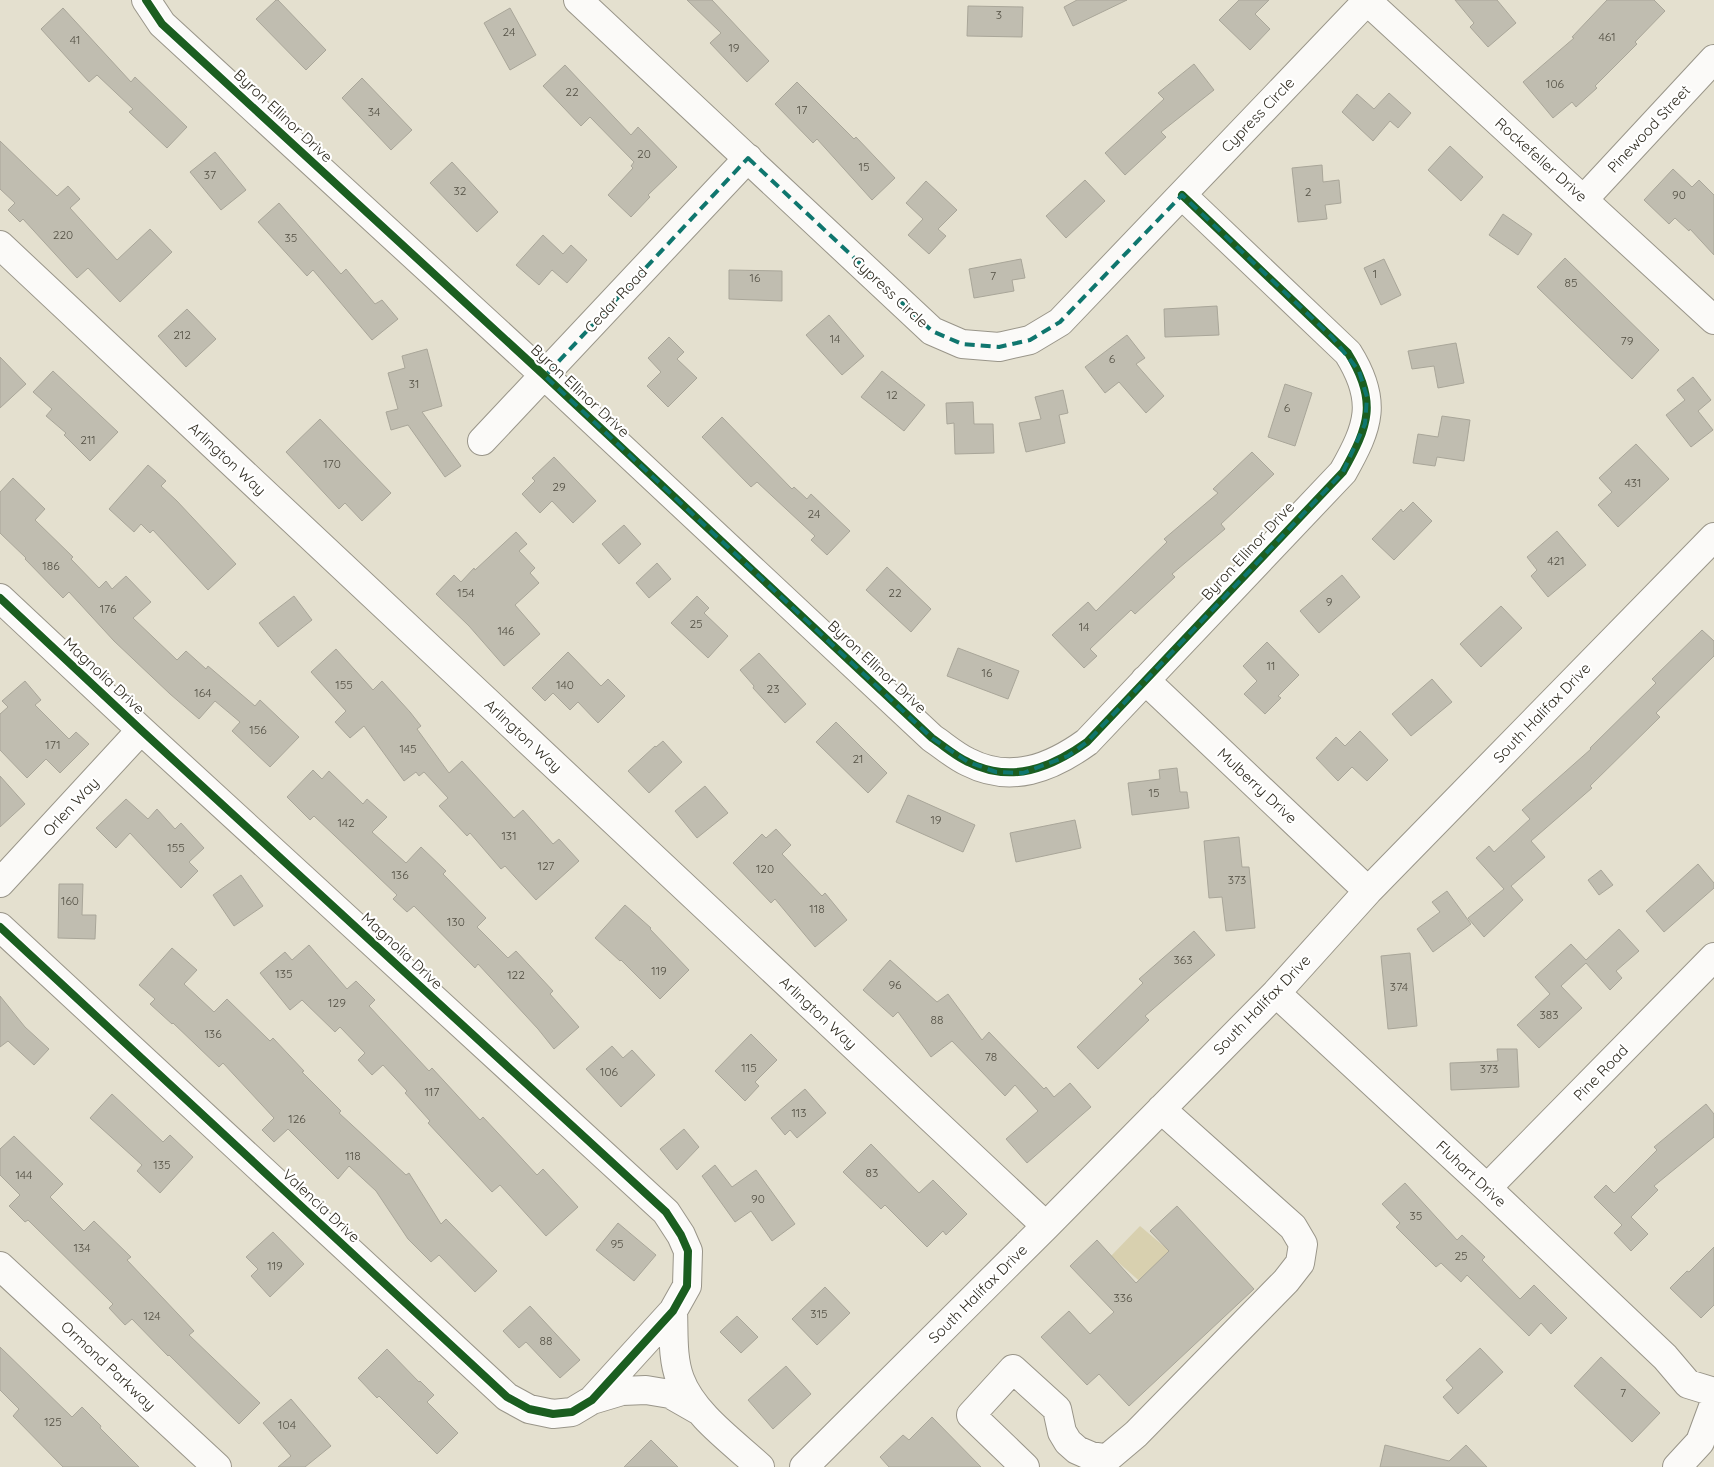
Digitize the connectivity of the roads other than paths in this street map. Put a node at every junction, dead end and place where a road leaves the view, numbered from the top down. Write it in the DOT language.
graph roads {
  1 [pos="146,0"];
  2 [pos="578,0"];
  3 [pos="1367,0"];
  4 [pos="1714,59"];
  5 [pos="748,158"];
  6 [pos="1182,195"];
  7 [pos="1584,199"];
  8 [pos="0,246"];
  9 [pos="1714,320"];
  10 [pos="545,376"];
  11 [pos="482,441"];
  12 [pos="1714,537"];
  13 [pos="0,598"];
  14 [pos="1145,680"];
  15 [pos="141,730"];
  16 [pos="0,883"];
  17 [pos="1368,891"];
  18 [pos="0,927"];
  19 [pos="1714,957"];
  20 [pos="1276,993"];
  21 [pos="1161,1109"];
  22 [pos="1487,1188"];
  23 [pos="1046,1226"];
  24 [pos="0,1266"];
  25 [pos="673,1310"];
  26 [pos="636,1352"];
  27 [pos="1665,1357"];
  28 [pos="1714,1371"];
  29 [pos="1714,1392"];
  30 [pos="592,1400"];
  31 [pos="1714,1404"];
  32 [pos="698,1410"];
  33 [pos="1101,1463"];
  34 [pos="217,1467"];
  35 [pos="760,1467"];
  36 [pos="804,1467"];
  37 [pos="1025,1467"];
  38 [pos="1677,1467"];
  1 -- 10 [label="street, Byron Ellinor Drive"];
  2 -- 5 [label="street, Cypress Circle"];
  3 -- 6 [label="street, Cypress Circle"];
  3 -- 7 [label="street, Rockefeller Drive"];
  4 -- 7 [label="street, Pinewood Street"];
  5 -- 6 [label="street, Cypress Circle"];
  5 -- 10 [label="street, Cedar Road"];
  6 -- 14 [label="street, Byron Ellinor Drive"];
  7 -- 9 [label="street, Rockefeller Drive"];
  8 -- 23 [label="street, Arlington Way"];
  10 -- 11 [label="street, Cedar Road"];
  10 -- 14 [label="street, Byron Ellinor Drive"];
  12 -- 17 [label="street, South Halifax Drive"];
  13 -- 15 [label="street, Magnolia Drive"];
  14 -- 17 [label="street, Mulberry Drive"];
  15 -- 16 [label="street, Orlen Way"];
  15 -- 25 [label="street, Magnolia Drive"];
  17 -- 20 [label="street, South Halifax Drive"];
  18 -- 30 [label="street, Valencia Drive"];
  19 -- 22 [label="street, Pine Road"];
  20 -- 21 [label="street, South Halifax Drive"];
  20 -- 22 [label="street, Fluhart Drive"];
  21 -- 23 [label="street, South Halifax Drive"];
  21 -- 33 [label="street"];
  22 -- 27 [label="street, Fluhart Drive"];
  23 -- 36 [label="street, South Halifax Drive"];
  24 -- 34 [label="street, Ormond Parkway"];
  25 -- 26 [label="street, Magnolia Drive"];
  25 -- 32 [label="street, Valencia Drive"];
  26 -- 30 [label="street, Valencia Drive"];
  27 -- 28 [label="street, Fluhart Drive"];
  27 -- 29 [label="street, Fluhart Drive"];
  30 -- 32 [label="street, Valencia Drive"];
  31 -- 38 [label="street"];
  32 -- 35 [label="street, Valencia Drive"];
  33 -- 37 [label="street"];
}
